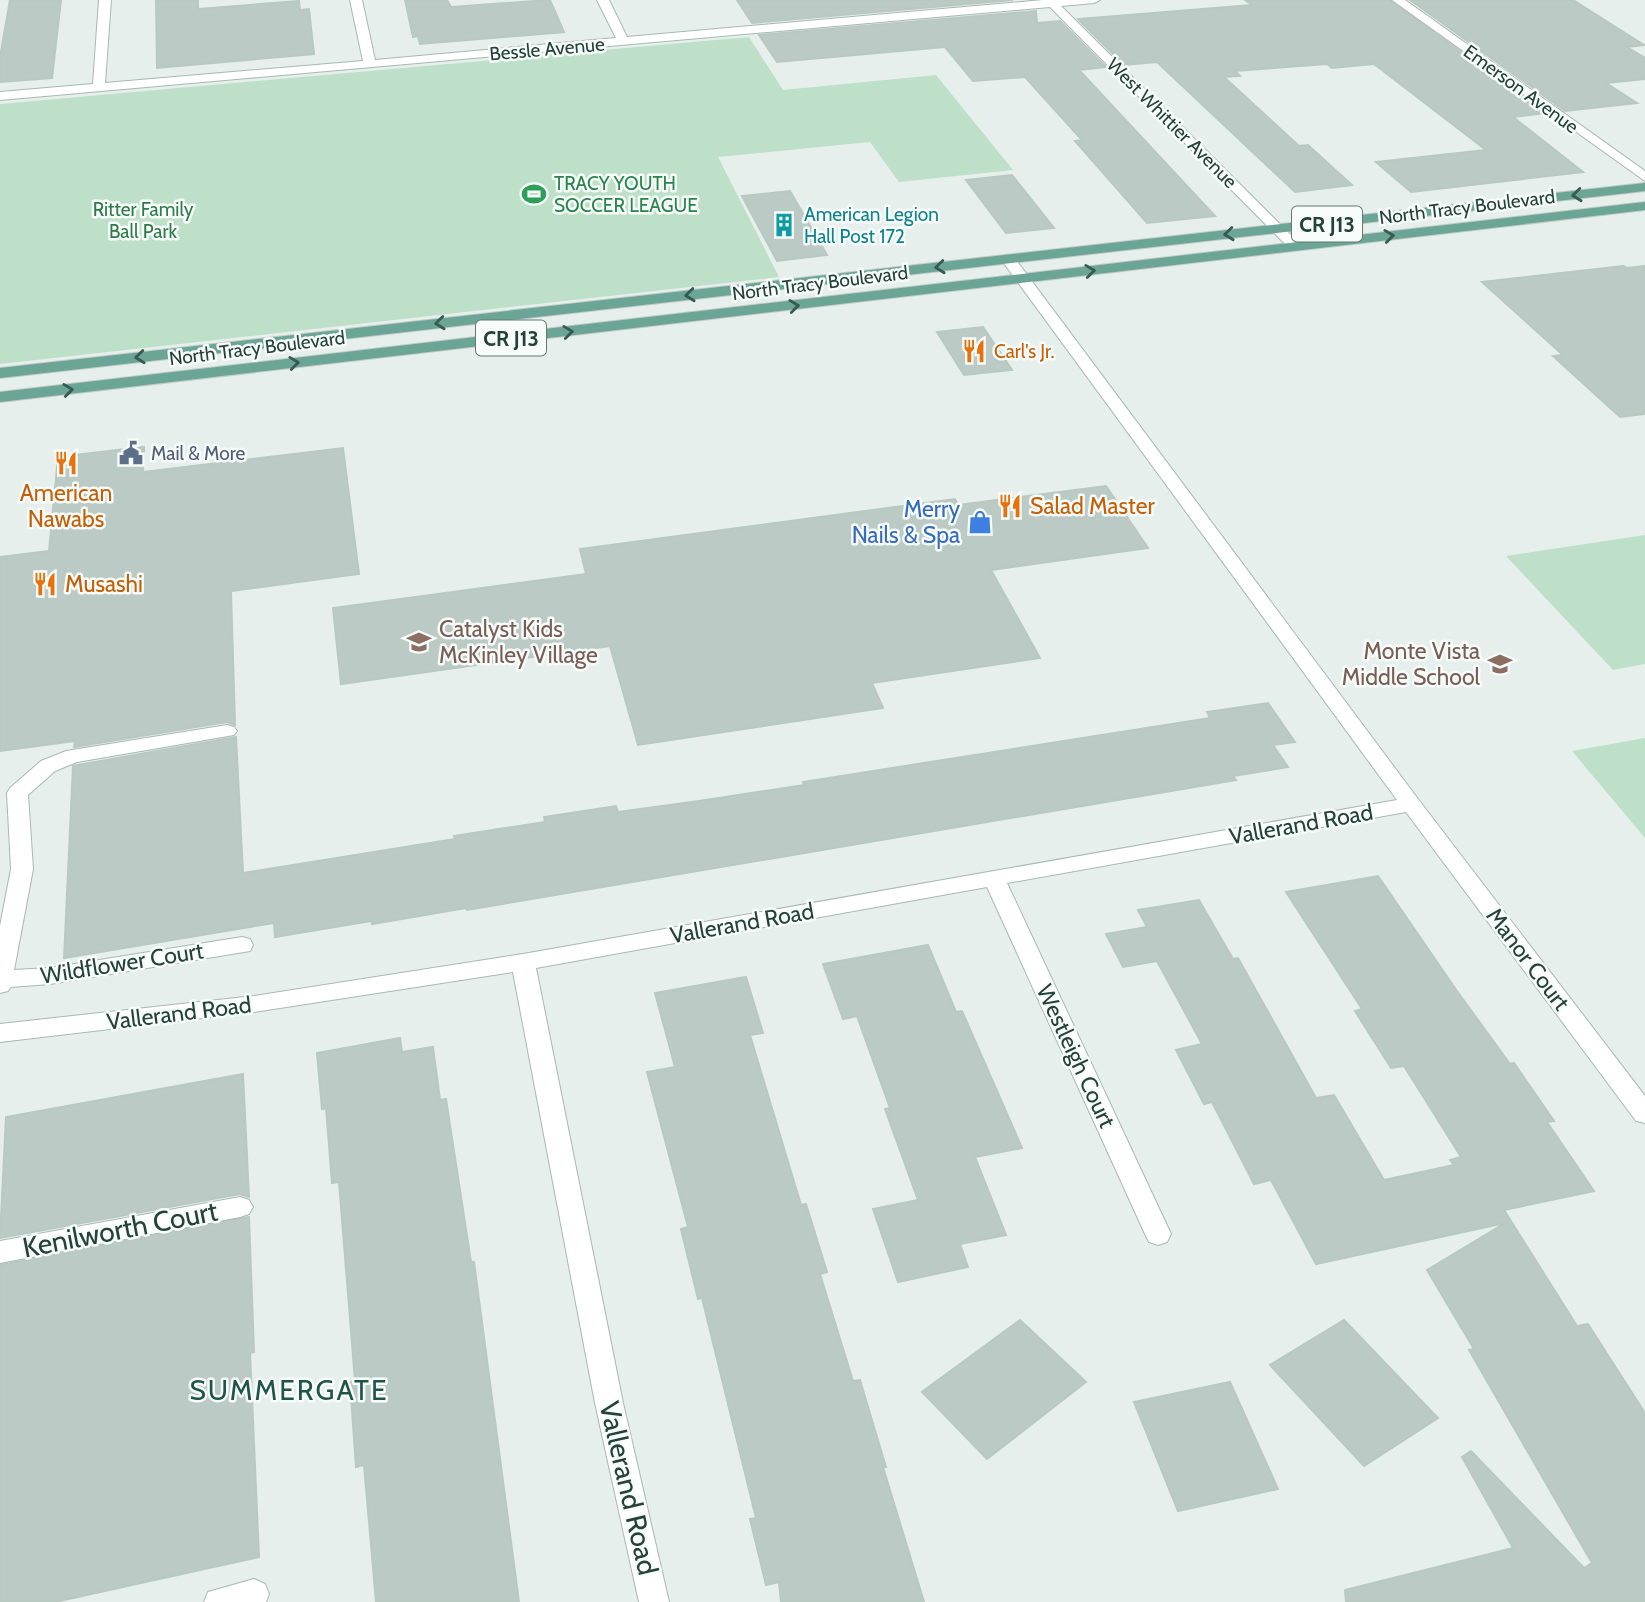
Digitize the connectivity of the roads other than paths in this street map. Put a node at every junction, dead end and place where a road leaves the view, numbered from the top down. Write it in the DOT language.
graph roads {
  1 [pos="105,0"];
  2 [pos="356,0"];
  3 [pos="603,0"];
  4 [pos="1094,0"];
  5 [pos="1398,0"];
  6 [pos="1051,2"];
  7 [pos="624,42"];
  8 [pos="370,64"];
  9 [pos="99,88"];
  10 [pos="0,96"];
  11 [pos="1645,177"];
  12 [pos="1645,187"];
  13 [pos="1645,206"];
  14 [pos="1278,229"];
  15 [pos="1296,247"];
  16 [pos="1008,259"];
  17 [pos="1022,279"];
  18 [pos="0,373"];
  19 [pos="0,397"];
  20 [pos="227,731"];
  21 [pos="9,794"];
  22 [pos="1411,804"];
  23 [pos="994,878"];
  24 [pos="242,945"];
  25 [pos="523,962"];
  26 [pos="1,982"];
  27 [pos="0,1033"];
  28 [pos="1645,1114"];
  29 [pos="240,1207"];
  30 [pos="1158,1234"];
  31 [pos="0,1252"];
  32 [pos="254,1594"];
  33 [pos="219,1602"];
  34 [pos="654,1602"];
  1 -- 9 [label="street"];
  2 -- 8 [label="street"];
  3 -- 7 [label="street"];
  4 -- 6 [label="street, Bessle Avenue"];
  5 -- 11 [label="street, Emerson Avenue"];
  6 -- 7 [label="street, Bessle Avenue"];
  6 -- 14 [label="street, West Whittier Avenue"];
  7 -- 8 [label="street, Bessle Avenue"];
  8 -- 9 [label="street, Bessle Avenue"];
  9 -- 10 [label="street, Bessle Avenue"];
  12 -- 14 [label="main road, North Tracy Boulevard / CR J13, one-way"];
  15 -- 13 [label="main road, North Tracy Boulevard / CR J13, one-way"];
  14 -- 15 [label="street, West Whittier Avenue"];
  14 -- 16 [label="main road, North Tracy Boulevard / CR J13, one-way"];
  17 -- 15 [label="main road, North Tracy Boulevard / CR J13, one-way"];
  16 -- 17 [label="street, Vallerand Road"];
  16 -- 18 [label="main road, North Tracy Boulevard / CR J13, one-way"];
  19 -- 17 [label="main road, North Tracy Boulevard / CR J13, one-way"];
  17 -- 22 [label="street, Vallerand Road"];
  20 -- 21 [label="street"];
  21 -- 26 [label="street"];
  22 -- 23 [label="street, Vallerand Road"];
  22 -- 28 [label="street, Manor Court"];
  23 -- 25 [label="street, Vallerand Road"];
  23 -- 30 [label="street, Westleigh Court"];
  24 -- 26 [label="street, Wildflower Court"];
  25 -- 27 [label="street, Vallerand Road"];
  25 -- 34 [label="street, Vallerand Road"];
  29 -- 31 [label="street, Kenilworth Court"];
  32 -- 33 [label="street"];
}
